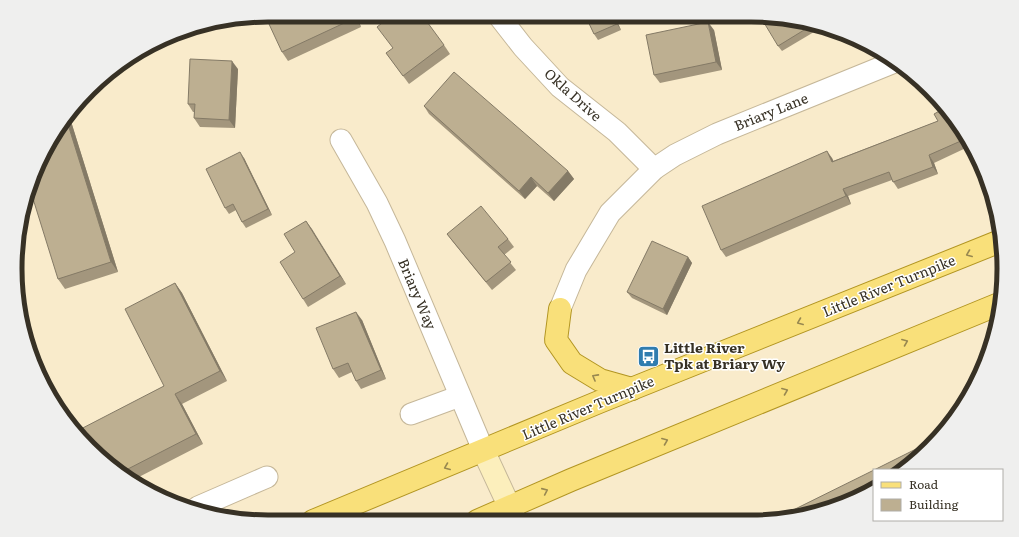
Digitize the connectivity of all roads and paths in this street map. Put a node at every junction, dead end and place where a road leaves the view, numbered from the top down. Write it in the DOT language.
graph roads {
  1 [pos="503,22"];
  2 [pos="888,65"];
  3 [pos="341,140"];
  4 [pos="654,169"];
  5 [pos="995,243"];
  6 [pos="994,306"];
  7 [pos="560,309"];
  8 [pos="632,389"];
  9 [pos="460,396"];
  10 [pos="411,414"];
  11 [pos="484,452"];
  12 [pos="267,477"];
  13 [pos="201,506"];
  14 [pos="513,514"];
  15 [pos="328,515"];
  1 -- 4 [label="street, Okla Drive"];
  2 -- 4 [label="street, Briary Lane"];
  3 -- 9 [label="street, Briary Way"];
  4 -- 7 [label="street, Briary Lane"];
  5 -- 8 [label="main road, Little River Turnpike, one-way"];
  14 -- 6 [label="main road, one-way"];
  8 -- 7 [label="main road, one-way"];
  8 -- 11 [label="main road, Little River Turnpike"];
  9 -- 10 [label="street"];
  9 -- 11 [label="street, Briary Way"];
  11 -- 14 [label="main road"];
  11 -- 15 [label="main road, Little River Turnpike, one-way"];
  12 -- 13 [label="street"];
}
